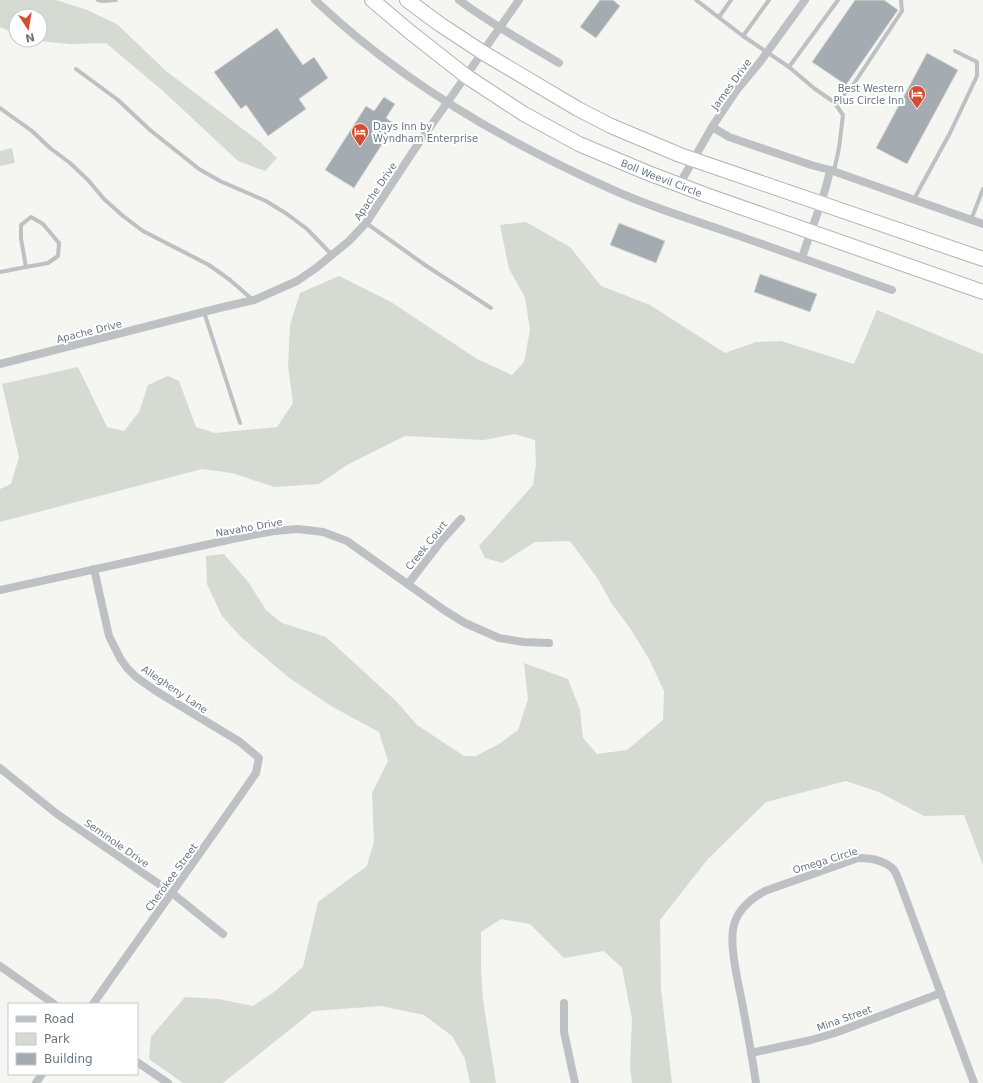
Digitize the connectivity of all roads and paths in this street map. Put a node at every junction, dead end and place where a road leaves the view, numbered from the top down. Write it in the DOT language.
graph roads {
  1 [pos="98,0"];
  2 [pos="116,0"];
  3 [pos="315,0"];
  4 [pos="372,0"];
  5 [pos="406,0"];
  6 [pos="460,0"];
  7 [pos="519,0"];
  8 [pos="696,0"];
  9 [pos="731,0"];
  10 [pos="769,0"];
  11 [pos="805,0"];
  12 [pos="838,0"];
  13 [pos="901,0"];
  14 [pos="719,17"];
  15 [pos="500,28"];
  16 [pos="743,36"];
  17 [pos="766,51"];
  18 [pos="955,51"];
  19 [pos="482,52"];
  20 [pos="559,63"];
  21 [pos="789,67"];
  22 [pos="76,69"];
  23 [pos="466,76"];
  24 [pos="447,103"];
  25 [pos="835,104"];
  26 [pos="0,108"];
  27 [pos="712,127"];
  28 [pos="694,159"];
  29 [pos="832,171"];
  30 [pos="679,185"];
  31 [pos="983,189"];
  32 [pos="913,199"];
  33 [pos="822,203"];
  34 [pos="971,220"];
  35 [pos="366,223"];
  36 [pos="983,224"];
  37 [pos="810,232"];
  38 [pos="332,255"];
  39 [pos="802,258"];
  40 [pos="983,259"];
  41 [pos="26,267"];
  42 [pos="0,272"];
  43 [pos="892,290"];
  44 [pos="983,292"];
  45 [pos="254,300"];
  46 [pos="491,308"];
  47 [pos="204,312"];
  48 [pos="0,364"];
  49 [pos="240,423"];
  50 [pos="461,519"];
  51 [pos="94,569"];
  52 [pos="408,584"];
  53 [pos="0,590"];
  54 [pos="548,643"];
  55 [pos="259,758"];
  56 [pos="0,768"];
  57 [pos="172,893"];
  58 [pos="223,934"];
  59 [pos="0,966"];
  60 [pos="941,993"];
  61 [pos="53,1003"];
  62 [pos="94,1003"];
  63 [pos="564,1003"];
  64 [pos="751,1053"];
  65 [pos="138,1063"];
  66 [pos="168,1083"];
  67 [pos="575,1083"];
  68 [pos="756,1083"];
  69 [pos="974,1083"];
  1 -- 2 [label="lane"];
  3 -- 24 [label="street"];
  4 -- 23 [label="highway, Boll Weevil Circle"];
  5 -- 19 [label="highway"];
  6 -- 15 [label="street"];
  7 -- 15 [label="street, Apache Drive"];
  8 -- 14 [label="lane"];
  9 -- 14 [label="lane"];
  10 -- 16 [label="lane"];
  11 -- 17 [label="street, James Drive"];
  12 -- 21 [label="lane"];
  13 -- 25 [label="lane"];
  14 -- 16 [label="lane"];
  15 -- 19 [label="street, Apache Drive"];
  15 -- 20 [label="street"];
  16 -- 17 [label="lane"];
  17 -- 21 [label="lane"];
  17 -- 27 [label="street, James Drive"];
  18 -- 32 [label="lane"];
  19 -- 23 [label="street, Apache Drive"];
  19 -- 28 [label="highway"];
  21 -- 25 [label="lane"];
  22 -- 38 [label="lane"];
  23 -- 24 [label="street, Apache Drive"];
  23 -- 30 [label="highway, Boll Weevil Circle"];
  24 -- 35 [label="street, Apache Drive"];
  24 -- 39 [label="street"];
  25 -- 29 [label="lane"];
  26 -- 45 [label="lane"];
  27 -- 28 [label="street, James Drive"];
  27 -- 29 [label="street"];
  28 -- 30 [label="street, James Drive"];
  28 -- 33 [label="highway"];
  29 -- 32 [label="street"];
  29 -- 33 [label="street"];
  30 -- 37 [label="highway, Boll Weevil Circle"];
  31 -- 34 [label="lane"];
  32 -- 34 [label="street"];
  33 -- 37 [label="street"];
  33 -- 40 [label="highway"];
  34 -- 36 [label="street"];
  35 -- 38 [label="street, Apache Drive"];
  35 -- 46 [label="lane"];
  37 -- 39 [label="street"];
  37 -- 44 [label="highway, Boll Weevil Circle"];
  38 -- 45 [label="street, Apache Drive"];
  39 -- 43 [label="street"];
  41 -- 41 [label="lane"];
  41 -- 42 [label="lane"];
  45 -- 47 [label="street, Apache Drive"];
  47 -- 48 [label="street, Apache Drive"];
  47 -- 49 [label="lane"];
  50 -- 52 [label="street, Creek Court"];
  51 -- 52 [label="street, Navaho Drive"];
  51 -- 53 [label="street, Navaho Drive"];
  51 -- 55 [label="street, Allegheny Lane"];
  52 -- 54 [label="street, Navaho Drive"];
  55 -- 57 [label="street, Cherokee Street"];
  56 -- 57 [label="street, Seminole Drive"];
  57 -- 58 [label="street, Seminole Drive"];
  57 -- 62 [label="street, Cherokee Street"];
  59 -- 61 [label="street"];
  60 -- 64 [label="street, Mina Street"];
  60 -- 64 [label="street, Omega Circle"];
  60 -- 69 [label="street, Omega Circle"];
  63 -- 67 [label="street"];
  64 -- 68 [label="street, Omega Circle"];
  65 -- 66 [label="street"];
}
